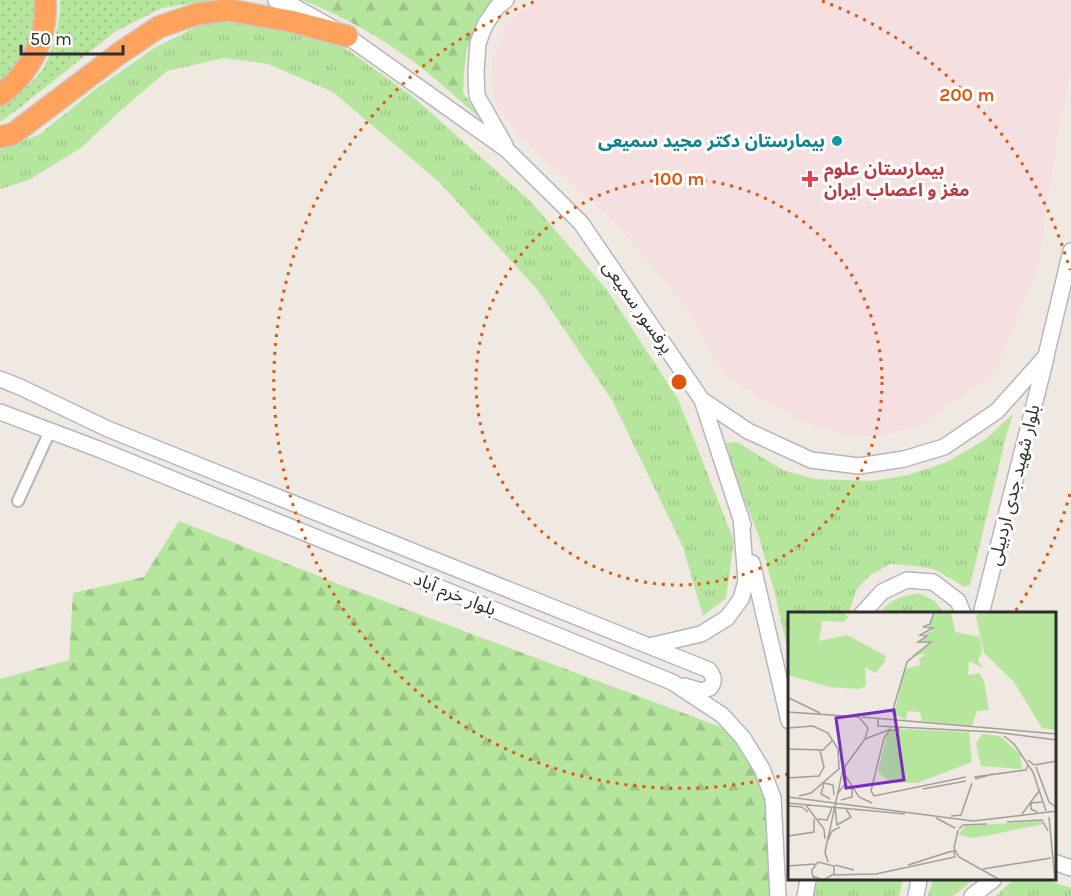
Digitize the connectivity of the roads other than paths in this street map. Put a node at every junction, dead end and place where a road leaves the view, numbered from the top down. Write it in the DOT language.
graph roads {
  1 [pos="45,0"];
  2 [pos="276,0"];
  3 [pos="506,0"];
  4 [pos="347,36"];
  5 [pos="0,95"];
  6 [pos="0,137"];
  7 [pos="507,150"];
  8 [pos="1071,251"];
  9 [pos="1046,356"];
  10 [pos="0,379"];
  11 [pos="702,400"];
  12 [pos="0,412"];
  13 [pos="108,429"];
  14 [pos="50,431"];
  15 [pos="101,450"];
  16 [pos="18,501"];
  17 [pos="741,517"];
  18 [pos="864,612"];
  19 [pos="962,612"];
  20 [pos="982,612"];
  21 [pos="649,646"];
  22 [pos="672,682"];
  23 [pos="788,717"];
  24 [pos="1056,863"];
  25 [pos="1071,868"];
  26 [pos="801,881"];
  27 [pos="807,881"];
  28 [pos="919,881"];
  29 [pos="991,881"];
  30 [pos="778,896"];
  31 [pos="803,896"];
  32 [pos="915,896"];
  33 [pos="972,896"];
  1 -- 5 [label="highway"];
  2 -- 4 [label="street, پرفسور سمیعی"];
  3 -- 7 [label="street"];
  4 -- 6 [label="highway"];
  4 -- 7 [label="street, پرفسور سمیعی"];
  7 -- 11 [label="street, پرفسور سمیعی"];
  8 -- 9 [label="street, پرفسور سمیعی"];
  9 -- 11 [label="street, پرفسور سمیعی"];
  9 -- 20 [label="street, بلوار شهید جدی اردبیلی"];
  10 -- 13 [label="street, بلوار خرم آباد"];
  11 -- 17 [label="street"];
  12 -- 14 [label="street, بلوار خرم آباد"];
  13 -- 15 [label="street"];
  13 -- 21 [label="street, بلوار خرم آباد"];
  14 -- 15 [label="street, بلوار خرم آباد"];
  14 -- 16 [label="street"];
  15 -- 22 [label="street, بلوار خرم آباد"];
  17 -- 21 [label="street"];
  17 -- 23 [label="street"];
  18 -- 19 [label="street"];
  21 -- 22 [label="street, بلوار خرم آباد"];
  22 -- 30 [label="street, بلوار خرم آباد"];
  24 -- 25 [label="street"];
  26 -- 31 [label="street"];
  27 -- 31 [label="street"];
  28 -- 32 [label="street"];
  29 -- 33 [label="street"];
}
